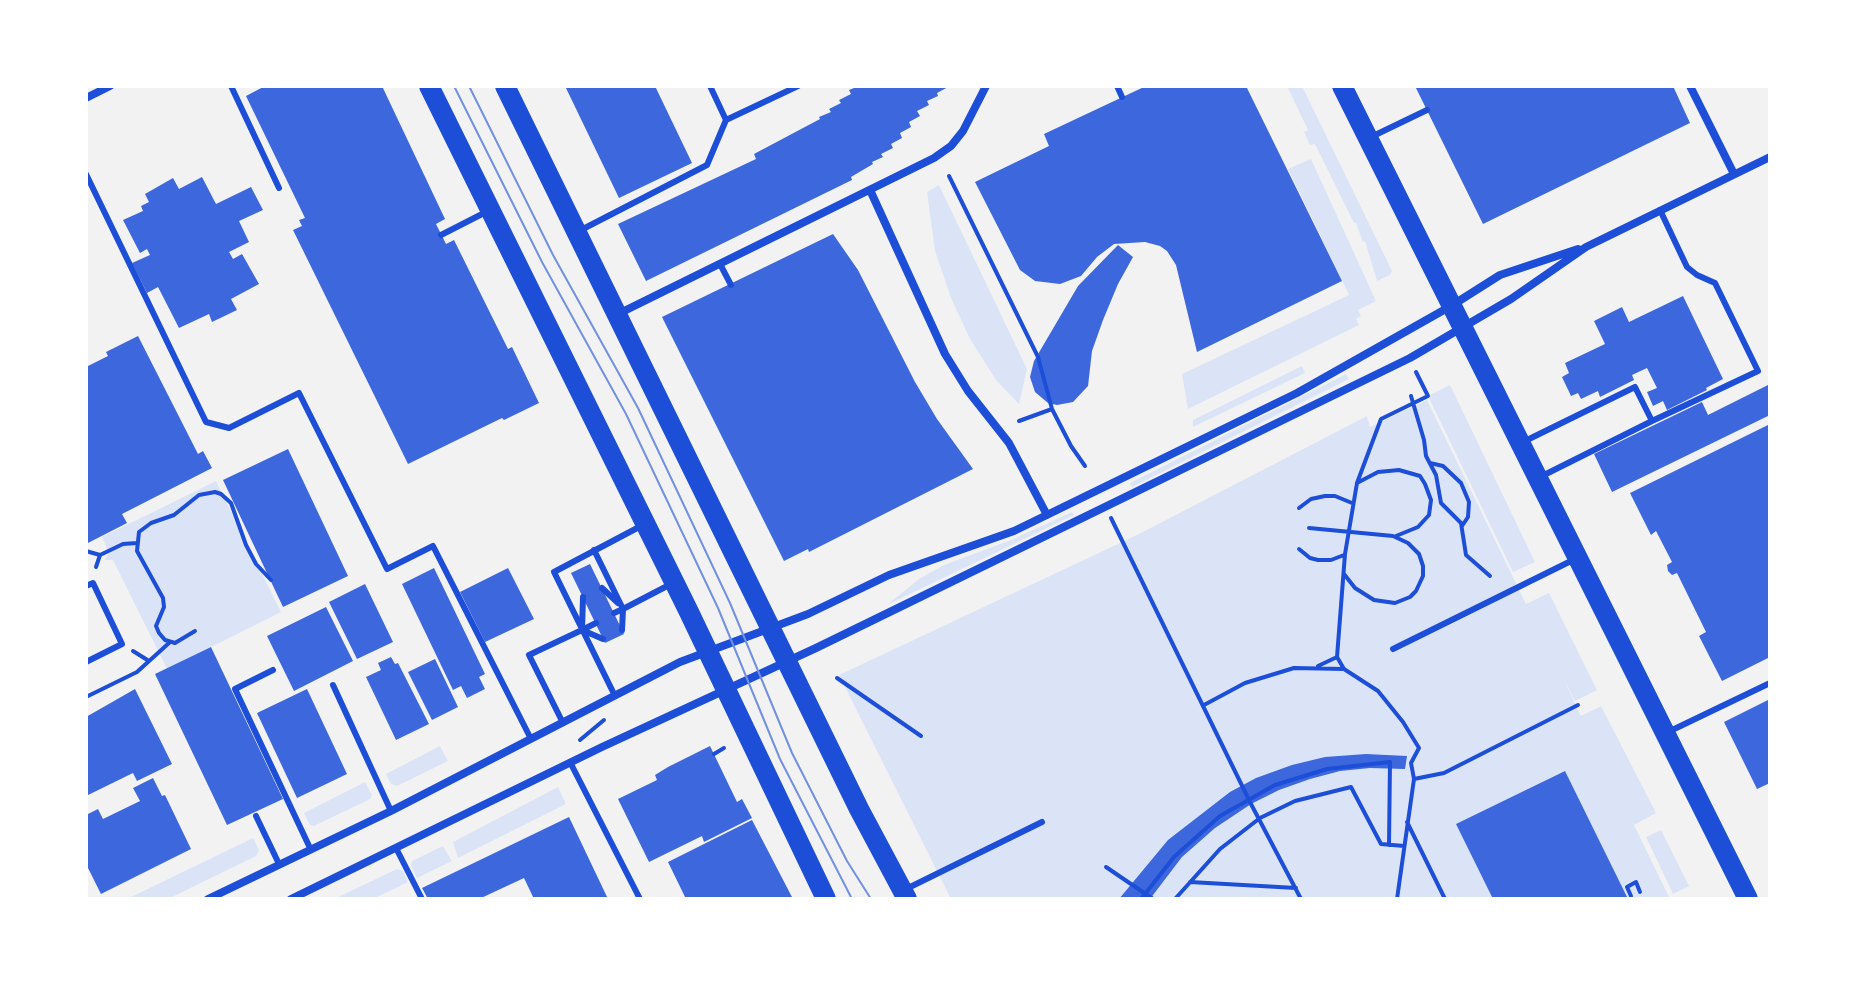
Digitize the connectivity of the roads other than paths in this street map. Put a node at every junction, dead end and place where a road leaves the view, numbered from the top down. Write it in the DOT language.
graph roads {
  1 [pos="110,86"];
  2 [pos="231,86"];
  3 [pos="429,86"];
  4 [pos="505,86"];
  5 [pos="710,86"];
  6 [pos="798,86"];
  7 [pos="986,86"];
  8 [pos="1117,86"];
  9 [pos="1342,86"];
  10 [pos="1690,86"];
  11 [pos="1122,97"];
  12 [pos="86,98"];
  13 [pos="1427,110"];
  14 [pos="726,120"];
  15 [pos="1368,139"];
  16 [pos="1770,157"];
  17 [pos="86,174"];
  18 [pos="1734,174"];
  19 [pos="279,188"];
  20 [pos="870,190"];
  21 [pos="490,210"];
  22 [pos="1660,210"];
  23 [pos="576,233"];
  24 [pos="441,235"];
  25 [pos="1586,247"];
  26 [pos="720,264"];
  27 [pos="731,285"];
  28 [pos="1451,306"];
  29 [pos="617,315"];
  30 [pos="1462,328"];
  31 [pos="1652,421"];
  32 [pos="1519,444"];
  33 [pos="1537,479"];
  34 [pos="1047,515"];
  35 [pos="644,524"];
  36 [pos="594,550"];
  37 [pos="1576,558"];
  38 [pos="674,583"];
  39 [pos="86,586"];
  40 [pos="602,588"];
  41 [pos="583,597"];
  42 [pos="623,609"];
  43 [pos="614,613"];
  44 [pos="596,623"];
  45 [pos="772,628"];
  46 [pos="582,630"];
  47 [pos="622,630"];
  48 [pos="603,639"];
  49 [pos="1393,649"];
  50 [pos="708,652"];
  51 [pos="788,661"];
  52 [pos="86,662"];
  53 [pos="273,670"];
  54 [pos="1770,683"];
  55 [pos="333,685"];
  56 [pos="726,690"];
  57 [pos="614,694"];
  58 [pos="563,723"];
  59 [pos="1665,733"];
  60 [pos="532,739"];
  61 [pos="570,762"];
  62 [pos="391,811"];
  63 [pos="256,816"];
  64 [pos="1042,822"];
  65 [pos="310,848"];
  66 [pos="396,848"];
  67 [pos="279,864"];
  68 [pos="905,895"];
  69 [pos="208,899"];
  70 [pos="291,899"];
  71 [pos="422,899"];
  72 [pos="640,899"];
  73 [pos="826,899"];
  74 [pos="1748,899"];
  1 -- 12 [label="street"];
  2 -- 19 [label="lane"];
  3 -- 21 [label="main road"];
  4 -- 23 [label="main road"];
  5 -- 14 [label="lane"];
  6 -- 14 [label="lane"];
  7 -- 20 [label="street"];
  8 -- 11 [label="lane"];
  9 -- 15 [label="main road"];
  10 -- 18 [label="street"];
  13 -- 15 [label="lane"];
  14 -- 23 [label="lane"];
  15 -- 28 [label="main road"];
  16 -- 18 [label="street"];
  17 -- 60 [label="lane"];
  18 -- 22 [label="street"];
  20 -- 26 [label="street"];
  20 -- 34 [label="street"];
  21 -- 24 [label="lane"];
  21 -- 35 [label="main road"];
  22 -- 25 [label="street"];
  22 -- 31 [label="lane"];
  23 -- 29 [label="main road"];
  25 -- 28 [label="street"];
  25 -- 30 [label="street"];
  26 -- 27 [label="lane"];
  26 -- 29 [label="street"];
  28 -- 30 [label="main road"];
  28 -- 34 [label="street"];
  29 -- 45 [label="main road"];
  30 -- 32 [label="main road"];
  30 -- 51 [label="street"];
  31 -- 32 [label="lane"];
  31 -- 33 [label="lane"];
  32 -- 33 [label="main road"];
  33 -- 37 [label="main road"];
  34 -- 45 [label="street"];
  35 -- 36 [label="lane"];
  35 -- 38 [label="main road"];
  36 -- 42 [label="lane"];
  36 -- 46 [label="lane"];
  37 -- 49 [label="lane"];
  37 -- 59 [label="main road"];
  38 -- 42 [label="lane"];
  38 -- 50 [label="main road"];
  39 -- 52 [label="lane"];
  40 -- 42 [label="lane"];
  41 -- 46 [label="lane"];
  42 -- 43 [label="lane"];
  42 -- 47 [label="lane"];
  44 -- 46 [label="lane"];
  45 -- 50 [label="street"];
  45 -- 51 [label="main road"];
  46 -- 48 [label="lane"];
  46 -- 57 [label="lane"];
  46 -- 58 [label="lane"];
  50 -- 56 [label="main road"];
  50 -- 57 [label="street"];
  51 -- 56 [label="street"];
  51 -- 68 [label="main road"];
  53 -- 65 [label="lane"];
  54 -- 59 [label="lane"];
  55 -- 62 [label="lane"];
  56 -- 61 [label="street"];
  56 -- 73 [label="main road"];
  57 -- 58 [label="street"];
  58 -- 60 [label="street"];
  59 -- 74 [label="main road"];
  60 -- 62 [label="street"];
  61 -- 66 [label="street"];
  61 -- 72 [label="lane"];
  62 -- 65 [label="street"];
  63 -- 67 [label="lane"];
  64 -- 68 [label="lane"];
  65 -- 67 [label="street"];
  66 -- 70 [label="street"];
  66 -- 71 [label="lane"];
  67 -- 69 [label="street"];
}
